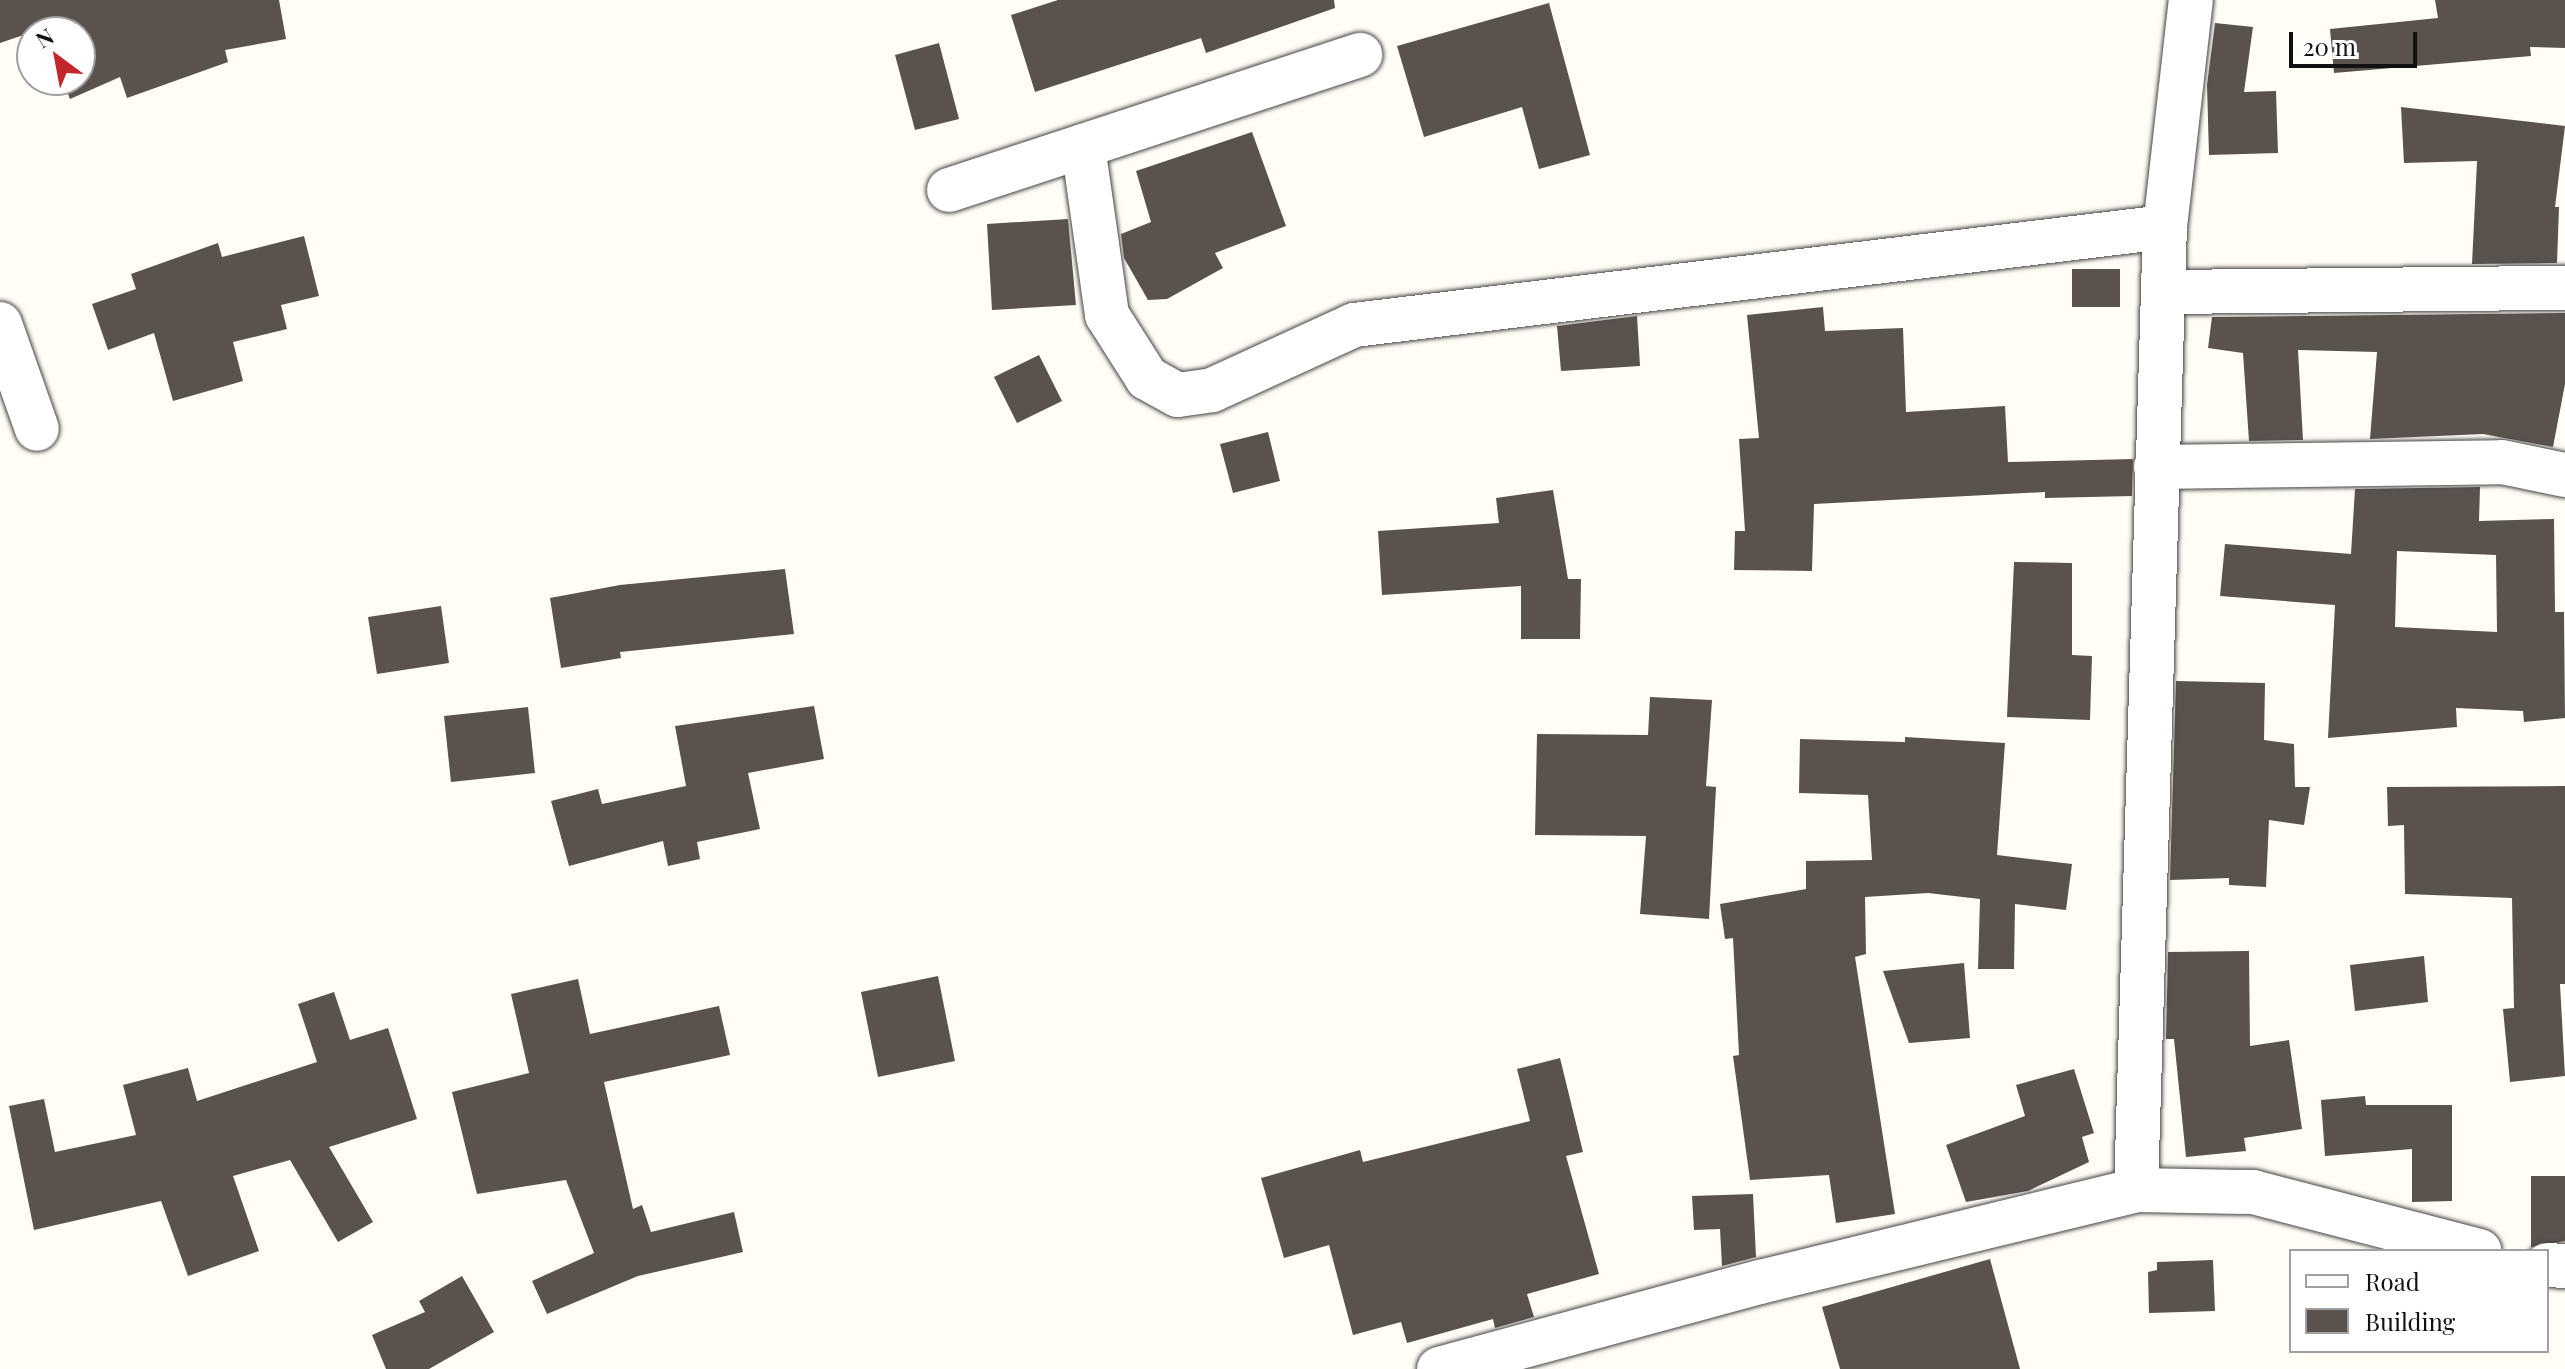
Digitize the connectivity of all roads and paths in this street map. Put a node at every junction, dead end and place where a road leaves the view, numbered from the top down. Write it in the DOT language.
graph roads {
  1 [pos="2191,0"];
  2 [pos="1360,55"];
  3 [pos="1083,146"];
  4 [pos="949,190"];
  5 [pos="2165,227"];
  6 [pos="2565,288"];
  7 [pos="2165,292"];
  8 [pos="0,324"];
  9 [pos="37,429"];
  10 [pos="2156,467"];
  11 [pos="2565,475"];
  12 [pos="2136,1190"];
  13 [pos="2471,1249"];
  14 [pos="1439,1369"];
  1 -- 5 [label="street"];
  2 -- 3 [label="street"];
  3 -- 4 [label="street"];
  3 -- 5 [label="street"];
  5 -- 7 [label="street"];
  6 -- 7 [label="street"];
  7 -- 10 [label="street"];
  8 -- 9 [label="street"];
  10 -- 11 [label="street"];
  10 -- 12 [label="street"];
  12 -- 13 [label="street"];
  12 -- 14 [label="street"];
}
